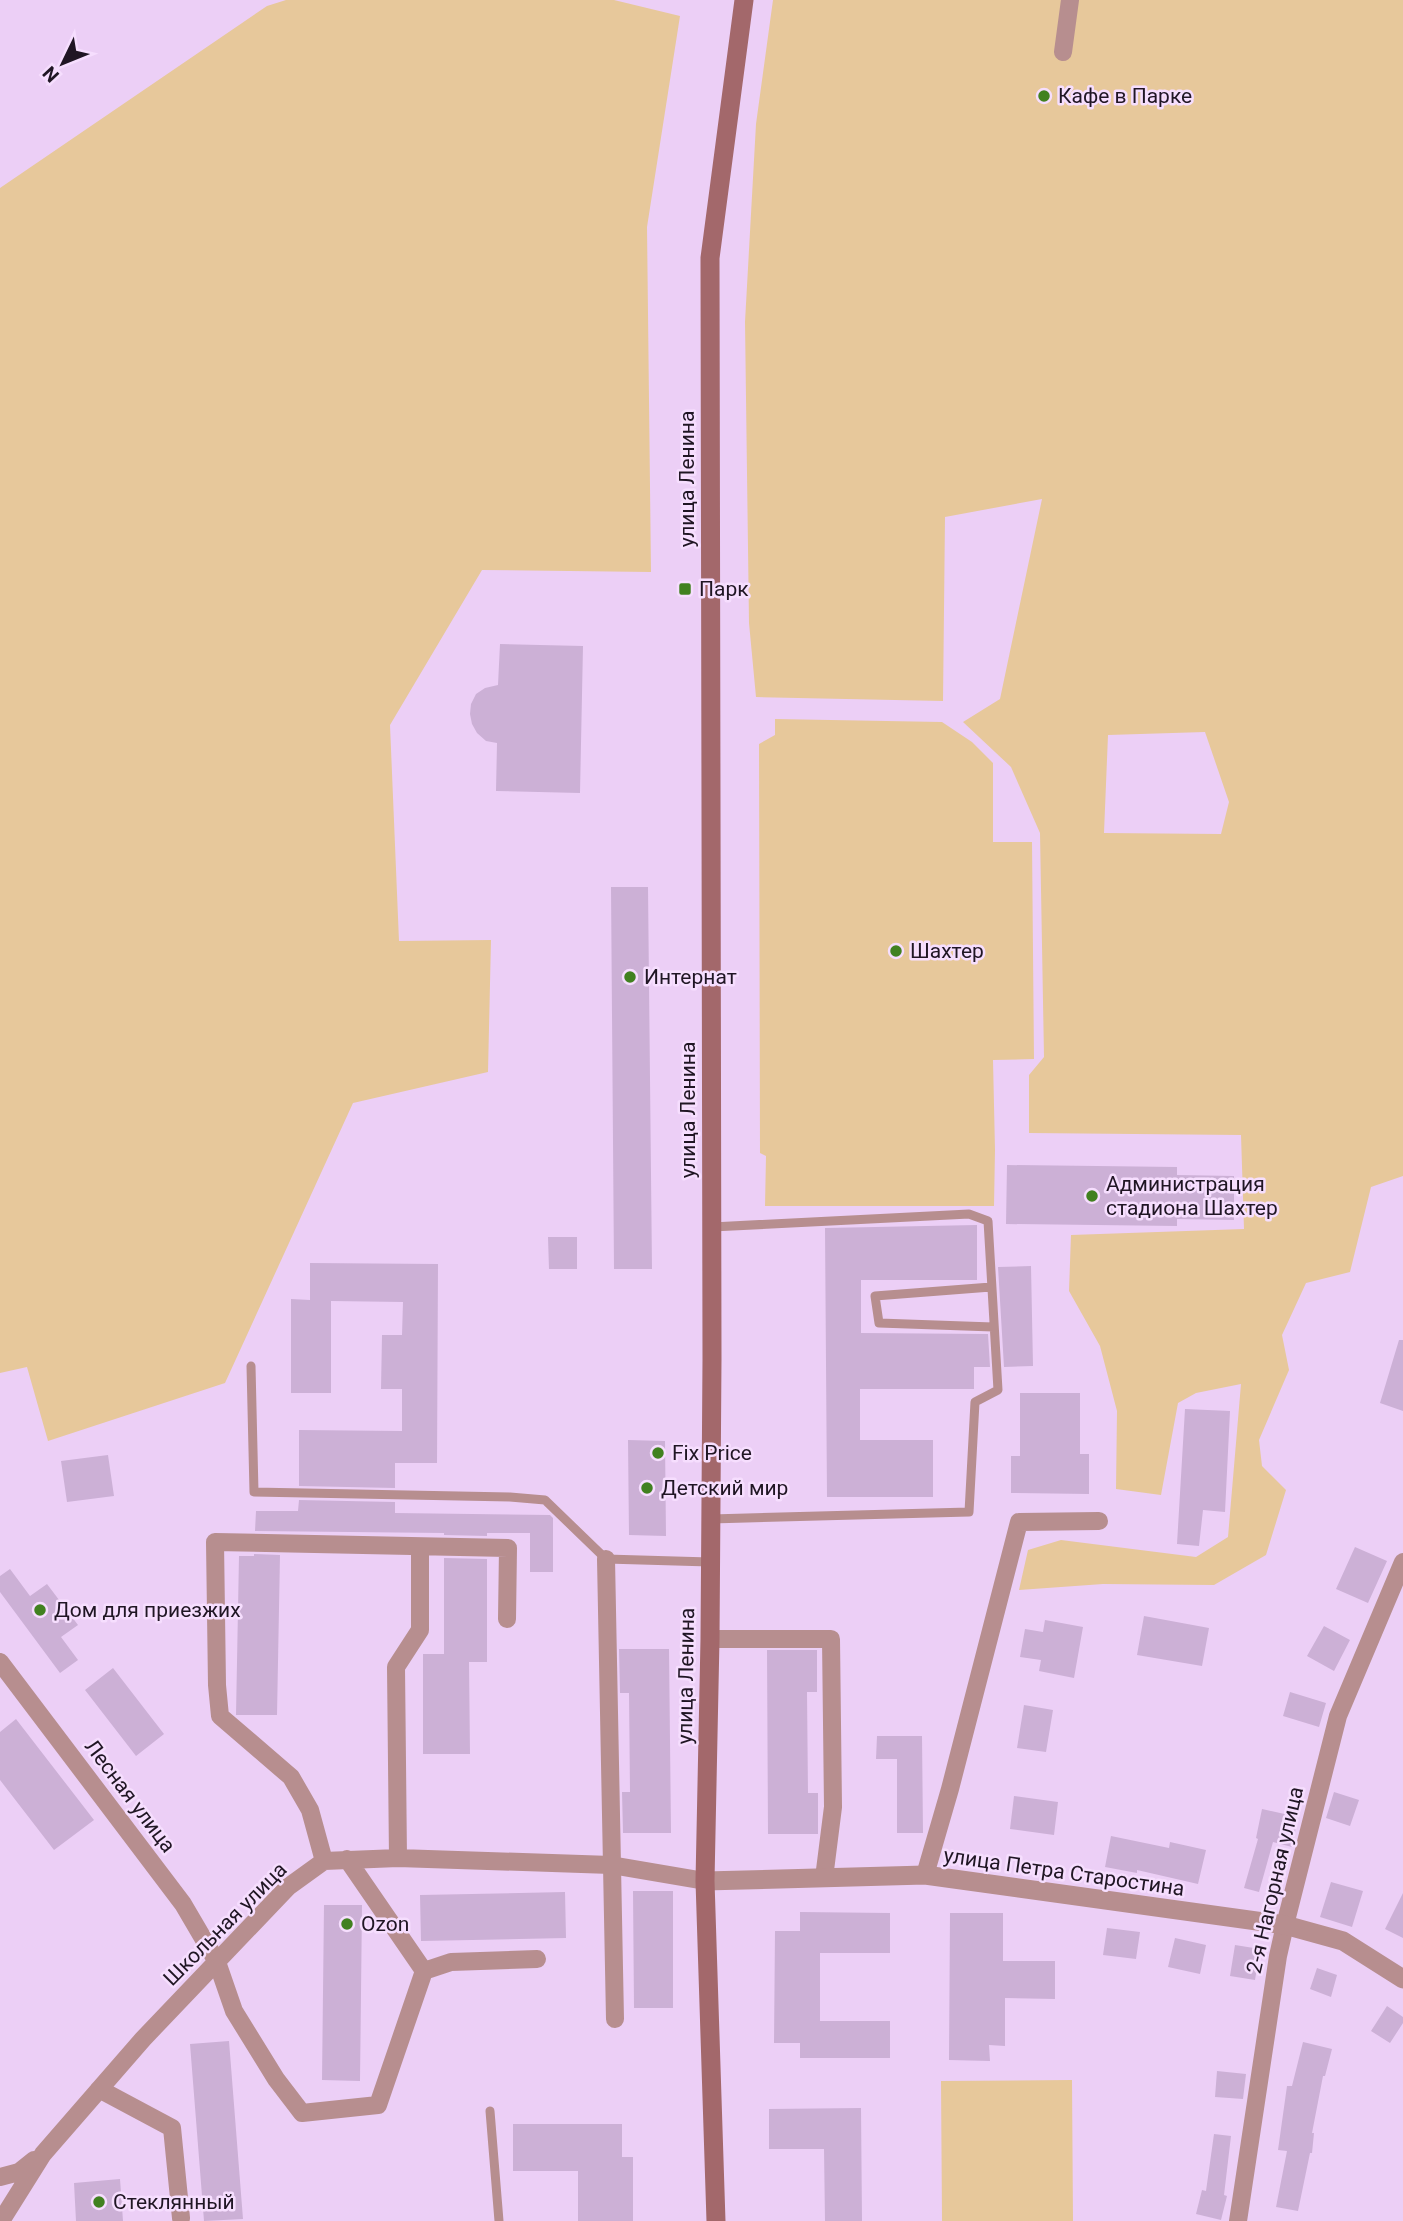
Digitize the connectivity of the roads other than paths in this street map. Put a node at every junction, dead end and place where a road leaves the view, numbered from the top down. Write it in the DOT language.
graph roads {
  1 [pos="744,0"];
  2 [pos="1070,0"];
  3 [pos="1063,52"];
  4 [pos="712,1227"];
  5 [pos="991,1287"];
  6 [pos="993,1327"];
  7 [pos="251,1366"];
  8 [pos="710,1519"];
  9 [pos="1099,1521"];
  10 [pos="419,1547"];
  11 [pos="606,1559"];
  12 [pos="710,1562"];
  13 [pos="1403,1562"];
  14 [pos="507,1619"];
  15 [pos="710,1639"];
  16 [pos="0,1662"];
  17 [pos="398,1858"];
  18 [pos="347,1859"];
  19 [pos="324,1861"];
  20 [pos="611,1865"];
  21 [pos="925,1875"];
  22 [pos="824,1878"];
  23 [pos="705,1881"];
  24 [pos="1285,1925"];
  25 [pos="537,1959"];
  26 [pos="217,1962"];
  27 [pos="424,1971"];
  28 [pos="1403,1979"];
  29 [pos="615,2019"];
  30 [pos="99,2089"];
  31 [pos="490,2111"];
  32 [pos="43,2154"];
  33 [pos="0,2177"];
  34 [pos="1,2218"];
  35 [pos="181,2218"];
  36 [pos="499,2221"];
  37 [pos="716,2221"];
  38 [pos="1238,2221"];
  1 -- 4 [label="main road, улица Ленина"];
  2 -- 3 [label="street"];
  4 -- 5 [label="lane"];
  4 -- 8 [label="main road, улица Ленина"];
  5 -- 6 [label="lane"];
  5 -- 6 [label="lane"];
  6 -- 8 [label="lane"];
  7 -- 11 [label="lane"];
  8 -- 12 [label="main road, улица Ленина"];
  9 -- 21 [label="street"];
  10 -- 14 [label="street"];
  10 -- 17 [label="street"];
  10 -- 19 [label="street"];
  11 -- 12 [label="lane"];
  11 -- 20 [label="street"];
  12 -- 15 [label="main road, улица Ленина"];
  13 -- 24 [label="street, 2-я Нагорная улица"];
  15 -- 22 [label="street"];
  15 -- 23 [label="main road, улица Ленина"];
  16 -- 26 [label="street, Лесная улица"];
  17 -- 18 [label="street"];
  17 -- 20 [label="street"];
  18 -- 19 [label="street"];
  18 -- 27 [label="street"];
  19 -- 26 [label="street, Школьная улица"];
  20 -- 23 [label="street"];
  20 -- 29 [label="street"];
  21 -- 22 [label="street, улица Петра Старостина"];
  21 -- 24 [label="street, улица Петра Старостина"];
  22 -- 23 [label="street, улица Петра Старостина"];
  23 -- 37 [label="main road, улица Ленина"];
  24 -- 28 [label="street, улица Петра Старостина"];
  24 -- 38 [label="street, 2-я Нагорная улица"];
  25 -- 27 [label="street"];
  26 -- 27 [label="street"];
  26 -- 30 [label="street, Школьная улица"];
  30 -- 32 [label="street, Школьная улица"];
  30 -- 35 [label="street"];
  31 -- 36 [label="lane"];
  32 -- 33 [label="street"];
  32 -- 34 [label="street, Школьная улица"];
}
